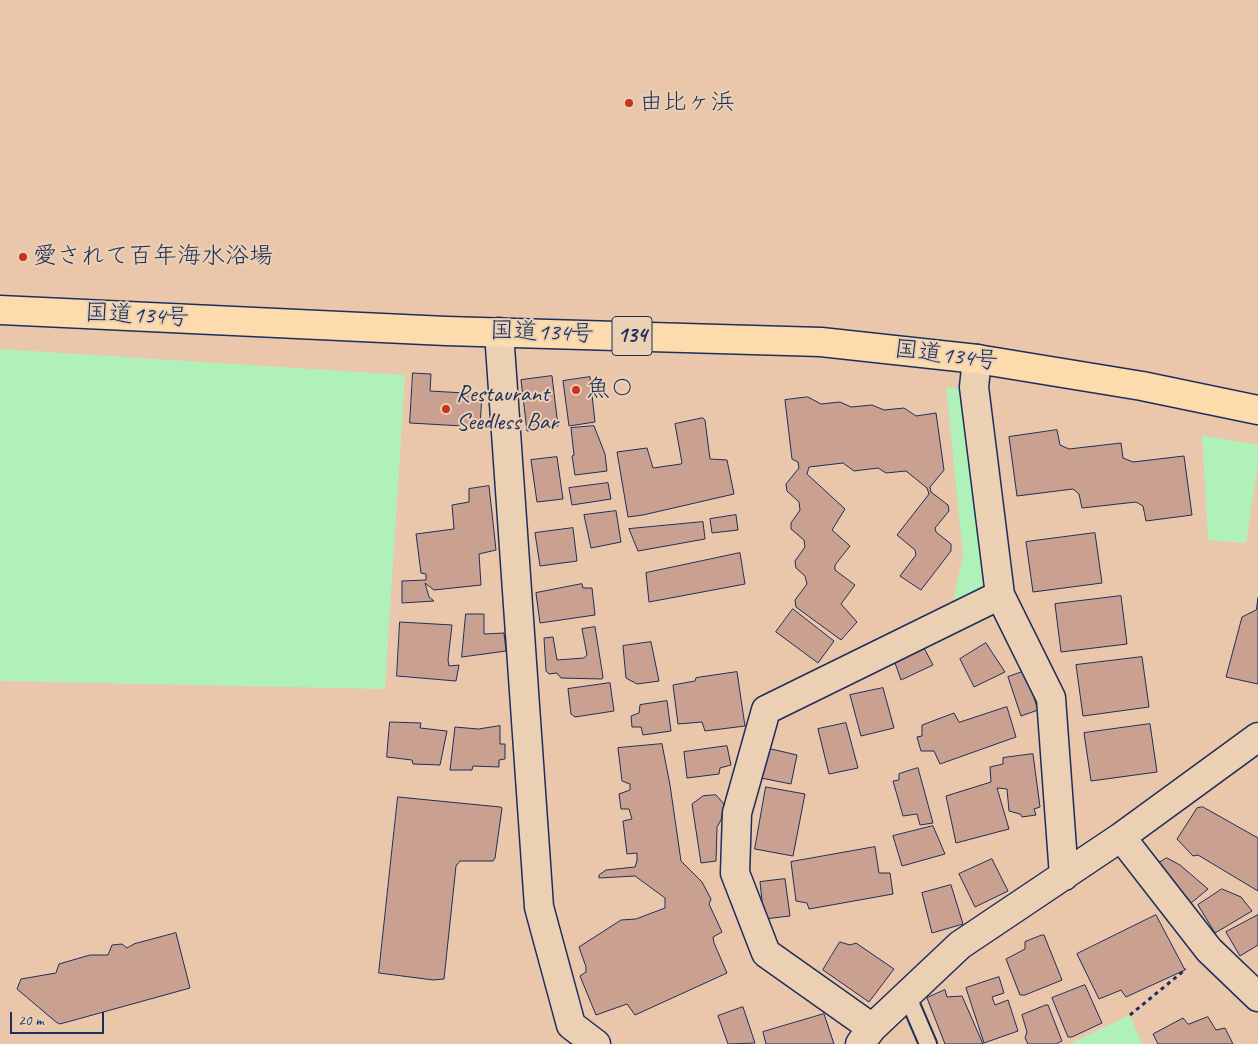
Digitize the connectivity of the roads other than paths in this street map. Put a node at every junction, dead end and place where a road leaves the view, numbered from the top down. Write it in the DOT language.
graph roads {
  1 [pos="0,310"];
  2 [pos="500,332"];
  3 [pos="977,359"];
  4 [pos="1258,410"];
  5 [pos="1000,595"];
  6 [pos="1258,738"];
  7 [pos="1121,837"];
  8 [pos="1064,876"];
  9 [pos="907,995"];
  10 [pos="1258,997"];
  11 [pos="866,1036"];
  12 [pos="596,1044"];
  13 [pos="928,1044"];
  1 -- 2 [label="highway, 国道134号 / 134"];
  2 -- 3 [label="highway, 国道134号 / 134"];
  2 -- 12 [label="street"];
  3 -- 4 [label="highway, 国道134号 / 134"];
  3 -- 5 [label="street"];
  5 -- 8 [label="street"];
  5 -- 11 [label="street"];
  6 -- 7 [label="street"];
  7 -- 8 [label="street"];
  7 -- 10 [label="street"];
  8 -- 9 [label="street"];
  9 -- 11 [label="street"];
  9 -- 13 [label="lane"];
}
